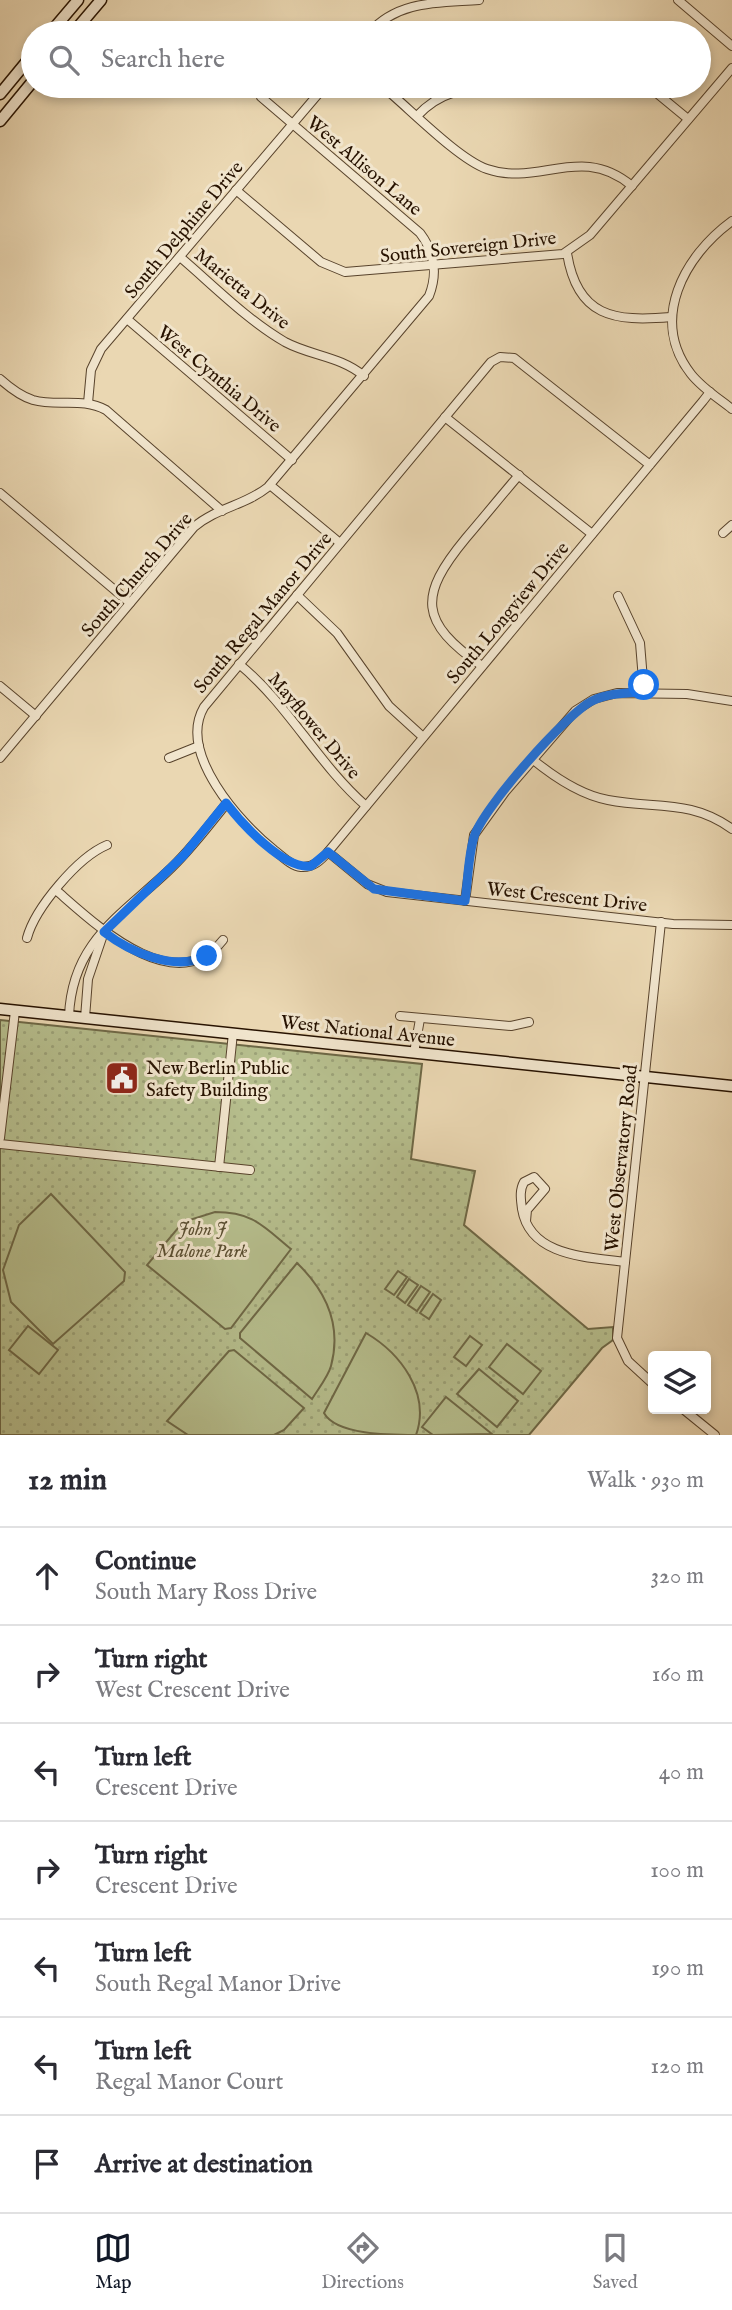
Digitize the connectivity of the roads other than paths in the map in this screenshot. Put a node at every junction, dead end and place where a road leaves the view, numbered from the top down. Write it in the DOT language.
graph roads {
  1 [pos="78,0"];
  2 [pos="101,0"];
  3 [pos="479,0"];
  4 [pos="678,0"];
  5 [pos="424,2"];
  6 [pos="65,16"];
  7 [pos="61,21"];
  8 [pos="67,21"];
  9 [pos="83,21"];
  10 [pos="382,21"];
  11 [pos="703,21"];
  12 [pos="711,28"];
  13 [pos="732,46"];
  14 [pos="732,68"];
  15 [pos="21,69"];
  16 [pos="711,92"];
  17 [pos="0,94"];
  18 [pos="21,96"];
  19 [pos="262,98"];
  20 [pos="315,98"];
  21 [pos="396,98"];
  22 [pos="436,98"];
  23 [pos="663,98"];
  24 [pos="706,98"];
  25 [pos="417,116"];
  26 [pos="688,119"];
  27 [pos="0,121"];
  28 [pos="293,124"];
  29 [pos="632,186"];
  30 [pos="236,190"];
  31 [pos="732,221"];
  32 [pos="567,253"];
  33 [pos="180,257"];
  34 [pos="434,266"];
  35 [pos="671,317"];
  36 [pos="127,319"];
  37 [pos="363,376"];
  38 [pos="0,379"];
  39 [pos="710,392"];
  40 [pos="88,403"];
  41 [pos="732,409"];
  42 [pos="445,417"];
  43 [pos="292,460"];
  44 [pos="650,465"];
  45 [pos="519,475"];
  46 [pos="270,485"];
  47 [pos="0,493"];
  48 [pos="222,511"];
  49 [pos="732,525"];
  50 [pos="723,533"];
  51 [pos="592,534"];
  52 [pos="340,543"];
  53 [pos="297,595"];
  54 [pos="618,596"];
  55 [pos="130,603"];
  56 [pos="239,664"];
  57 [pos="482,666"];
  58 [pos="0,686"];
  59 [pos="644,692"];
  60 [pos="731,698"];
  61 [pos="36,716"];
  62 [pos="423,737"];
  63 [pos="199,746"];
  64 [pos="0,758"];
  65 [pos="169,758"];
  66 [pos="532,759"];
  67 [pos="226,803"];
  68 [pos="366,806"];
  69 [pos="732,829"];
  70 [pos="107,845"];
  71 [pos="328,852"];
  72 [pos="57,891"];
  73 [pos="465,901"];
  74 [pos="661,922"];
  75 [pos="732,925"];
  76 [pos="104,932"];
  77 [pos="27,938"];
  78 [pos="223,940"];
  79 [pos="0,1009"];
  80 [pos="15,1011"];
  81 [pos="69,1016"];
  82 [pos="401,1016"];
  83 [pos="85,1018"];
  84 [pos="420,1019"];
  85 [pos="529,1022"];
  86 [pos="233,1034"];
  87 [pos="414,1053"];
  88 [pos="645,1077"];
  89 [pos="732,1086"];
  90 [pos="0,1138"];
  91 [pos="0,1144"];
  92 [pos="219,1167"];
  93 [pos="250,1170"];
  94 [pos="526,1221"];
  95 [pos="625,1262"];
  96 [pos="648,1379"];
  97 [pos="689,1414"];
  98 [pos="715,1435"];
  1 -- 6 [label="main road"];
  2 -- 9 [label="main road"];
  3 -- 5 [label="street"];
  4 -- 11 [label="street"];
  5 -- 10 [label="street"];
  6 -- 7 [label="main road"];
  6 -- 8 [label="main road"];
  12 -- 13 [label="street"];
  14 -- 16 [label="street, South Sovereign Drive"];
  15 -- 17 [label="main road"];
  18 -- 27 [label="main road"];
  19 -- 28 [label="street, West Allison Lane"];
  20 -- 28 [label="street, South Delphine Drive"];
  21 -- 25 [label="street"];
  22 -- 25 [label="street"];
  23 -- 26 [label="street"];
  24 -- 26 [label="street, South Sovereign Drive"];
  25 -- 29 [label="street"];
  26 -- 29 [label="street, South Sovereign Drive"];
  28 -- 30 [label="street, South Delphine Drive"];
  28 -- 34 [label="street, West Allison Lane"];
  29 -- 32 [label="street, South Sovereign Drive"];
  30 -- 33 [label="street, South Delphine Drive"];
  30 -- 34 [label="street, South Sovereign Drive"];
  31 -- 35 [label="street"];
  32 -- 34 [label="street, South Sovereign Drive"];
  32 -- 35 [label="street"];
  33 -- 36 [label="street, South Delphine Drive"];
  33 -- 37 [label="street, Marietta Drive"];
  34 -- 37 [label="street, South Church Drive"];
  35 -- 39 [label="street"];
  36 -- 40 [label="street, South Delphine Drive"];
  36 -- 43 [label="street, West Cynthia Drive"];
  37 -- 43 [label="street, South Church Drive"];
  38 -- 40 [label="street"];
  39 -- 41 [label="street"];
  39 -- 44 [label="street, South Longview Drive"];
  40 -- 48 [label="street"];
  42 -- 44 [label="street, South Regal Manor Drive"];
  42 -- 45 [label="street"];
  42 -- 52 [label="street, South Regal Manor Drive"];
  43 -- 46 [label="street, South Church Drive"];
  44 -- 51 [label="street, South Longview Drive"];
  45 -- 51 [label="street"];
  45 -- 57 [label="street"];
  46 -- 48 [label="street, South Church Drive"];
  46 -- 52 [label="street"];
  47 -- 55 [label="street"];
  48 -- 55 [label="street, South Church Drive"];
  49 -- 50 [label="street"];
  51 -- 57 [label="street, South Longview Drive"];
  52 -- 53 [label="street, South Regal Manor Drive"];
  53 -- 56 [label="street, South Regal Manor Drive"];
  53 -- 62 [label="street"];
  54 -- 59 [label="street"];
  55 -- 61 [label="street, South Church Drive"];
  56 -- 63 [label="street, South Regal Manor Drive"];
  56 -- 68 [label="street, Mayflower Drive"];
  57 -- 62 [label="street, South Longview Drive"];
  58 -- 61 [label="street"];
  59 -- 60 [label="street"];
  59 -- 66 [label="street"];
  61 -- 64 [label="street, South Church Drive"];
  62 -- 68 [label="street, South Longview Drive"];
  63 -- 65 [label="street"];
  63 -- 67 [label="street, South Regal Manor Drive"];
  66 -- 69 [label="street"];
  66 -- 73 [label="street"];
  67 -- 71 [label="street, South Regal Manor Drive"];
  67 -- 76 [label="street"];
  68 -- 71 [label="street, South Longview Drive"];
  70 -- 72 [label="street"];
  71 -- 73 [label="street, West Crescent Drive"];
  72 -- 76 [label="street"];
  72 -- 77 [label="street"];
  73 -- 74 [label="street, West Crescent Drive"];
  74 -- 75 [label="street, West Crescent Drive"];
  74 -- 88 [label="street, West Observatory Road"];
  76 -- 78 [label="street"];
  76 -- 81 [label="street"];
  76 -- 83 [label="street"];
  79 -- 80 [label="main road, West National Avenue"];
  80 -- 81 [label="main road, West National Avenue"];
  80 -- 90 [label="street"];
  81 -- 83 [label="main road, West National Avenue"];
  82 -- 84 [label="street"];
  83 -- 86 [label="main road, West National Avenue"];
  84 -- 85 [label="street"];
  84 -- 87 [label="street"];
  86 -- 87 [label="main road, West National Avenue"];
  86 -- 92 [label="street"];
  87 -- 88 [label="main road, West National Avenue"];
  88 -- 89 [label="main road, West National Avenue"];
  88 -- 95 [label="street, West Observatory Road"];
  91 -- 92 [label="street"];
  92 -- 93 [label="street"];
  94 -- 94 [label="street"];
  94 -- 95 [label="street"];
  95 -- 96 [label="street, West Observatory Road"];
  97 -- 98 [label="street"];
}
